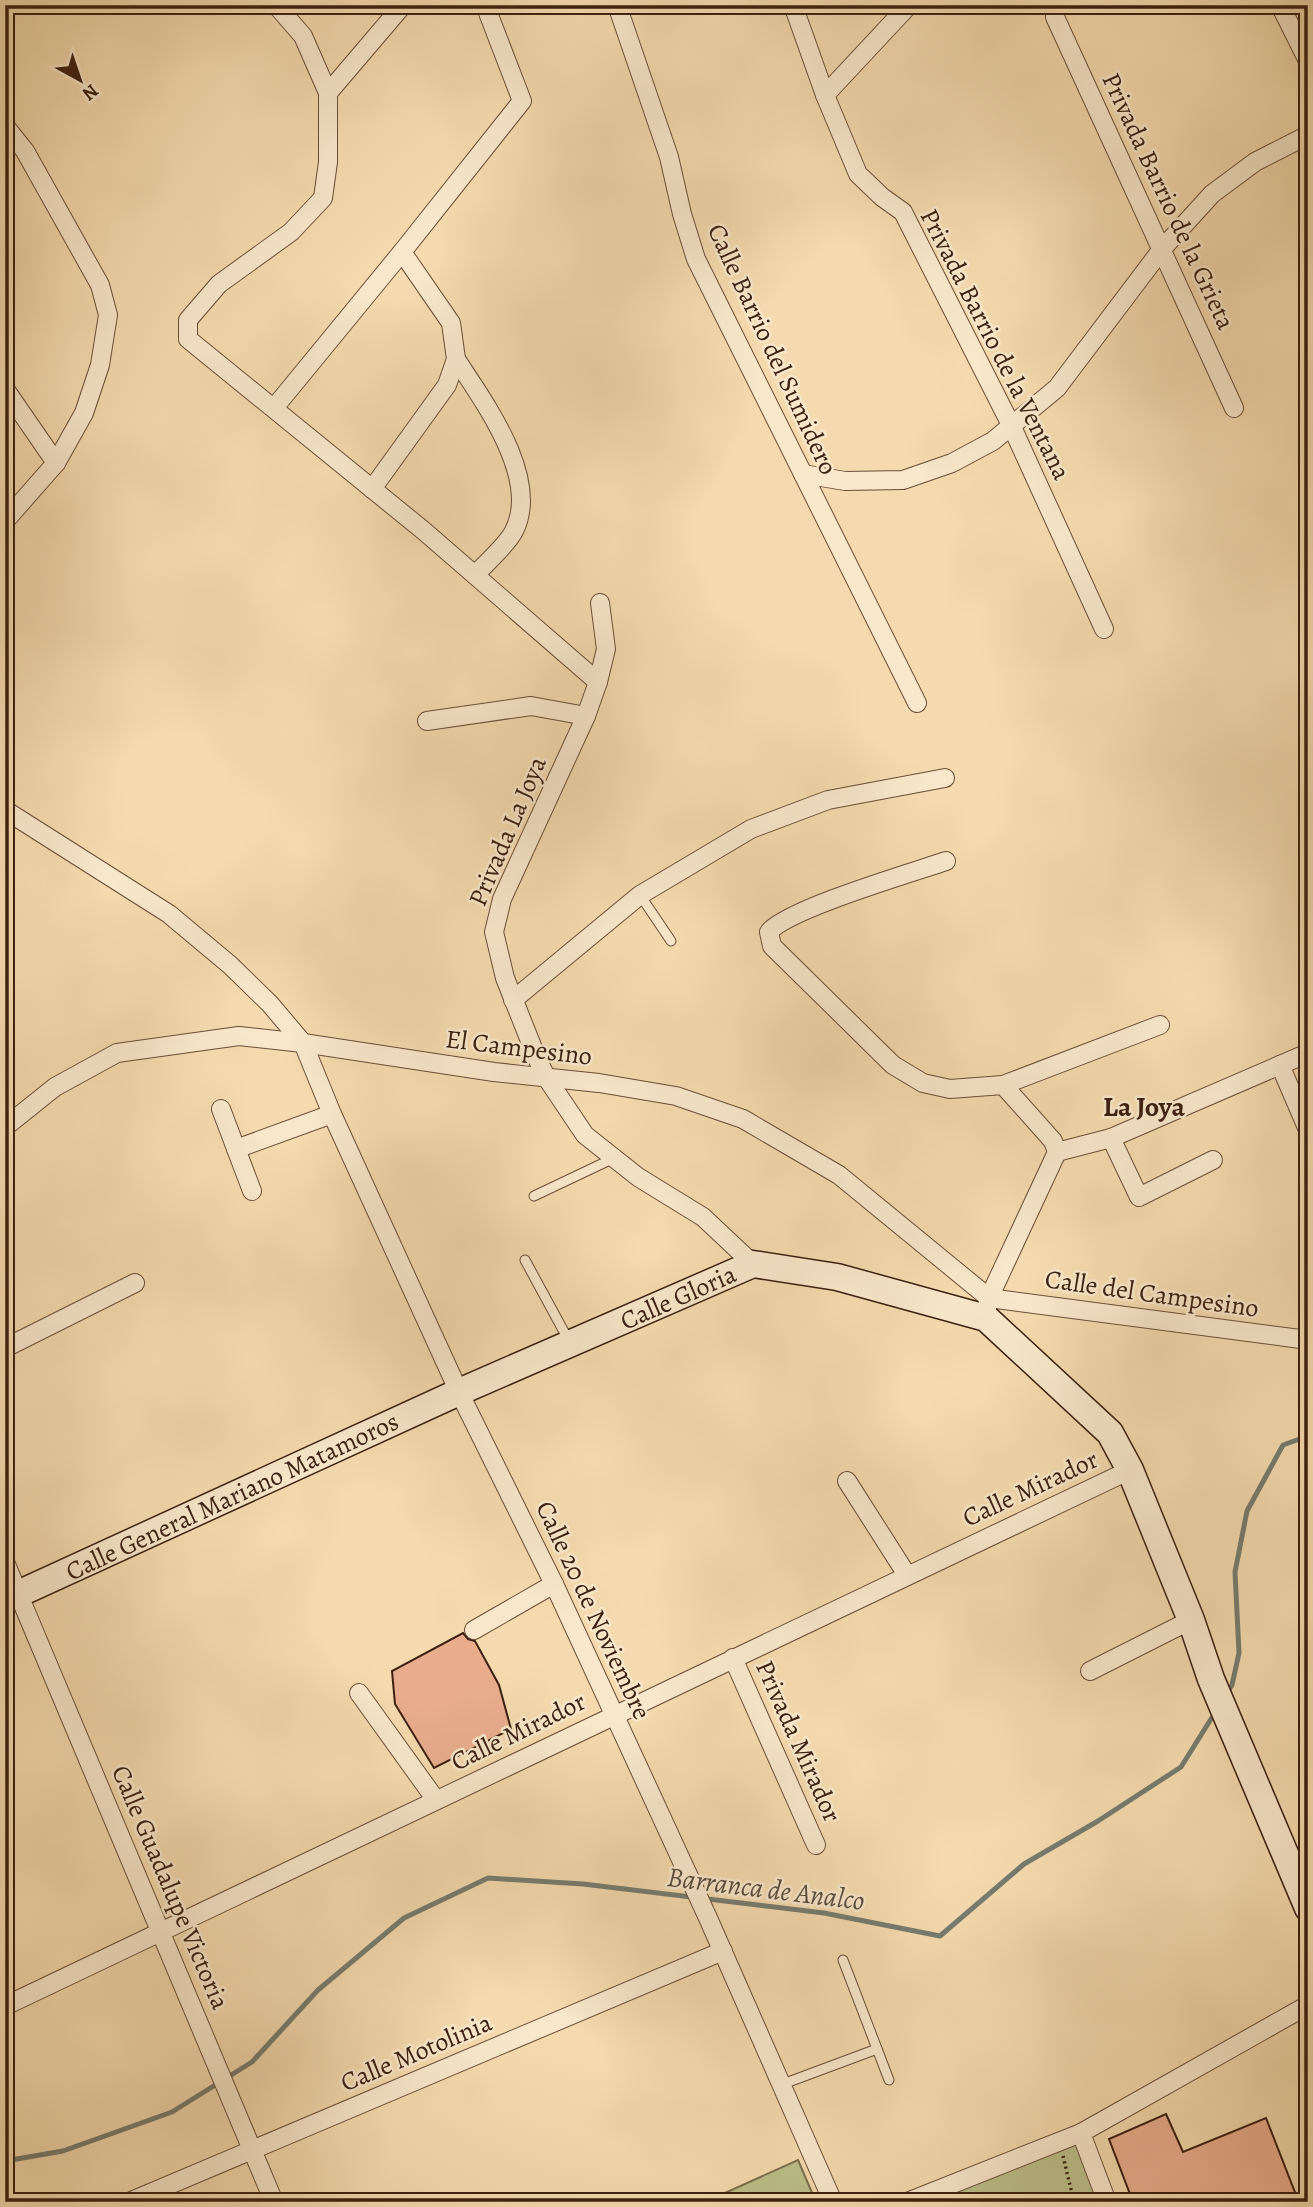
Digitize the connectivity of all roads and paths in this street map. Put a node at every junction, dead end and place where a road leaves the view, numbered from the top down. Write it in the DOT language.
graph roads {
  1 [pos="276,5"];
  2 [pos="403,5"];
  3 [pos="485,5"];
  4 [pos="617,5"];
  5 [pos="793,5"];
  6 [pos="909,5"];
  7 [pos="1280,5"];
  8 [pos="1055,17"];
  9 [pos="1308,61"];
  10 [pos="328,93"];
  11 [pos="825,95"];
  12 [pos="5,125"];
  13 [pos="1308,135"];
  14 [pos="1162,249"];
  15 [pos="402,252"];
  16 [pos="456,359"];
  17 [pos="5,389"];
  18 [pos="274,408"];
  19 [pos="1234,408"];
  20 [pos="1012,427"];
  21 [pos="56,463"];
  22 [pos="803,474"];
  23 [pos="372,489"];
  24 [pos="5,521"];
  25 [pos="475,575"];
  26 [pos="600,603"];
  27 [pos="1104,629"];
  28 [pos="598,682"];
  29 [pos="917,703"];
  30 [pos="586,716"];
  31 [pos="426,721"];
  32 [pos="945,778"];
  33 [pos="5,810"];
  34 [pos="946,861"];
  35 [pos="640,895"];
  36 [pos="671,941"];
  37 [pos="513,1000"];
  38 [pos="1160,1025"];
  39 [pos="303,1043"];
  40 [pos="1308,1053"];
  41 [pos="1280,1065"];
  42 [pos="546,1077"];
  43 [pos="1003,1085"];
  44 [pos="221,1110"];
  45 [pos="332,1114"];
  46 [pos="5,1127"];
  47 [pos="1308,1129"];
  48 [pos="1111,1138"];
  49 [pos="236,1149"];
  50 [pos="1057,1152"];
  51 [pos="612,1158"];
  52 [pos="1213,1160"];
  53 [pos="252,1191"];
  54 [pos="534,1196"];
  55 [pos="525,1260"];
  56 [pos="753,1264"];
  57 [pos="135,1283"];
  58 [pos="987,1308"];
  59 [pos="1308,1340"];
  60 [pos="571,1345"];
  61 [pos="5,1348"];
  62 [pos="459,1392"];
  63 [pos="1130,1470"];
  64 [pos="847,1481"];
  65 [pos="5,1562"];
  66 [pos="907,1575"];
  67 [pos="554,1584"];
  68 [pos="12,1597"];
  69 [pos="1191,1620"];
  70 [pos="474,1630"];
  71 [pos="733,1658"];
  72 [pos="1090,1671"];
  73 [pos="359,1693"];
  74 [pos="615,1714"];
  75 [pos="436,1800"];
  76 [pos="816,1845"];
  77 [pos="1308,1909"];
  78 [pos="161,1933"];
  79 [pos="723,1951"];
  80 [pos="843,1959"];
  81 [pos="1308,2005"];
  82 [pos="5,2007"];
  83 [pos="877,2049"];
  84 [pos="889,2080"];
  85 [pos="783,2084"];
  86 [pos="1081,2133"];
  87 [pos="1060,2141"];
  88 [pos="252,2149"];
  89 [pos="129,2202"];
  90 [pos="274,2202"];
  91 [pos="834,2202"];
  92 [pos="907,2202"];
  93 [pos="1028,2202"];
  94 [pos="1049,2202"];
  95 [pos="1074,2202"];
  96 [pos="1107,2202"];
  1 -- 10 [label="street"];
  2 -- 10 [label="street"];
  3 -- 15 [label="street"];
  4 -- 22 [label="street, Calle Barrio del Sumidero"];
  5 -- 11 [label="street, Privada Barrio de la Ventana"];
  6 -- 11 [label="street"];
  7 -- 9 [label="street"];
  8 -- 14 [label="street, Privada Barrio de la Grieta"];
  10 -- 18 [label="street"];
  11 -- 20 [label="street, Privada Barrio de la Ventana"];
  12 -- 21 [label="street"];
  13 -- 14 [label="street"];
  14 -- 19 [label="street, Privada Barrio de la Grieta"];
  14 -- 20 [label="street"];
  15 -- 16 [label="street"];
  15 -- 18 [label="street"];
  16 -- 23 [label="street"];
  16 -- 25 [label="street"];
  17 -- 21 [label="street"];
  18 -- 23 [label="street"];
  20 -- 22 [label="street"];
  20 -- 27 [label="street, Privada Barrio de la Ventana"];
  21 -- 24 [label="street"];
  22 -- 29 [label="street, Calle Barrio del Sumidero"];
  23 -- 25 [label="street"];
  25 -- 28 [label="street"];
  26 -- 28 [label="street, Privada La Joya"];
  28 -- 30 [label="street, Privada La Joya"];
  30 -- 31 [label="street"];
  30 -- 37 [label="street, Privada La Joya"];
  32 -- 35 [label="street"];
  33 -- 39 [label="street, Calle 20 de Noviembre"];
  34 -- 43 [label="street"];
  35 -- 36 [label="lane"];
  35 -- 37 [label="street"];
  37 -- 42 [label="street, Privada La Joya"];
  38 -- 43 [label="street"];
  39 -- 42 [label="street, El Campesino"];
  39 -- 45 [label="street, Calle 20 de Noviembre"];
  39 -- 46 [label="street, El Campesino"];
  40 -- 41 [label="street"];
  41 -- 47 [label="street"];
  41 -- 48 [label="street"];
  42 -- 51 [label="street, Privada La Joya"];
  42 -- 58 [label="street, El Campesino"];
  43 -- 50 [label="street"];
  44 -- 49 [label="street"];
  45 -- 49 [label="street"];
  45 -- 62 [label="street, Calle 20 de Noviembre"];
  48 -- 50 [label="street"];
  48 -- 52 [label="street"];
  49 -- 53 [label="street"];
  50 -- 58 [label="street"];
  51 -- 54 [label="lane"];
  51 -- 56 [label="street, Privada La Joya"];
  55 -- 60 [label="lane"];
  56 -- 58 [label="main road, Calle Gloria"];
  56 -- 60 [label="main road, Calle Gloria"];
  57 -- 61 [label="street"];
  58 -- 59 [label="street, Calle del Campesino"];
  58 -- 63 [label="main road"];
  60 -- 62 [label="main road, Calle Gloria"];
  62 -- 67 [label="street, Calle 20 de Noviembre"];
  62 -- 68 [label="main road, Calle General Mariano Matamoros"];
  63 -- 66 [label="street, Calle Mirador"];
  63 -- 69 [label="main road"];
  64 -- 66 [label="street"];
  65 -- 68 [label="street, Calle Guadalupe Victoria"];
  66 -- 71 [label="street, Calle Mirador"];
  67 -- 70 [label="street"];
  67 -- 74 [label="street, Calle 20 de Noviembre"];
  68 -- 78 [label="street, Calle Guadalupe Victoria"];
  69 -- 72 [label="street"];
  69 -- 77 [label="main road"];
  71 -- 74 [label="street, Calle Mirador"];
  71 -- 76 [label="street, Privada Mirador"];
  73 -- 75 [label="street"];
  74 -- 75 [label="street, Calle Mirador"];
  74 -- 79 [label="street, Calle 20 de Noviembre"];
  75 -- 78 [label="street, Calle Mirador"];
  78 -- 82 [label="street, Calle Mirador"];
  78 -- 88 [label="street, Calle Guadalupe Victoria"];
  79 -- 85 [label="street, Calle 20 de Noviembre"];
  79 -- 88 [label="street, Calle Motolinia"];
  80 -- 83 [label="lane"];
  81 -- 86 [label="street"];
  83 -- 84 [label="lane"];
  83 -- 85 [label="lane"];
  85 -- 91 [label="street, Calle 20 de Noviembre"];
  86 -- 87 [label="street"];
  86 -- 96 [label="street"];
  87 -- 92 [label="street"];
  87 -- 95 [label="path"];
  88 -- 89 [label="street, Calle Motolinia"];
  88 -- 90 [label="street, Calle Guadalupe Victoria"];
  93 -- 94 [label="path"];
}
